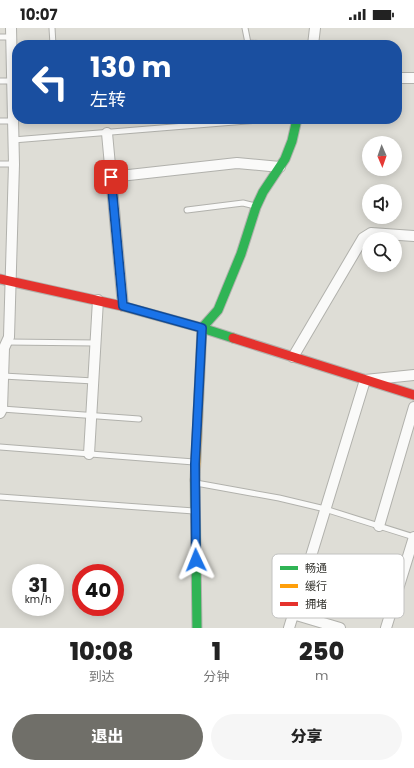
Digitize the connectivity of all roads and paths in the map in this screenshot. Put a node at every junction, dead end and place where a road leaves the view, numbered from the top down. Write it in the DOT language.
graph roads {
  1 [pos="52,28"];
  2 [pos="245,28"];
  3 [pos="315,28"];
  4 [pos="11,32"];
  5 [pos="0,37"];
  6 [pos="53,40"];
  7 [pos="247,40"];
  8 [pos="314,40"];
  9 [pos="12,73"];
  10 [pos="402,78"];
  11 [pos="414,78"];
  12 [pos="0,81"];
  13 [pos="11,81"];
  14 [pos="12,86"];
  15 [pos="0,121"];
  16 [pos="12,121"];
  17 [pos="12,124"];
  18 [pos="212,124"];
  19 [pos="296,124"];
  20 [pos="107,133"];
  21 [pos="13,140"];
  22 [pos="0,164"];
  23 [pos="14,164"];
  24 [pos="280,167"];
  25 [pos="111,177"];
  26 [pos="256,207"];
  27 [pos="187,210"];
  28 [pos="414,236"];
  29 [pos="5,280"];
  30 [pos="98,300"];
  31 [pos="123,306"];
  32 [pos="202,328"];
  33 [pos="7,342"];
  34 [pos="96,343"];
  35 [pos="293,357"];
  36 [pos="414,375"];
  37 [pos="3,376"];
  38 [pos="365,380"];
  39 [pos="94,381"];
  40 [pos="414,395"];
  41 [pos="414,407"];
  42 [pos="1,411"];
  43 [pos="92,415"];
  44 [pos="139,419"];
  45 [pos="0,447"];
  46 [pos="89,454"];
  47 [pos="195,462"];
  48 [pos="195,483"];
  49 [pos="0,497"];
  50 [pos="325,509"];
  51 [pos="194,511"];
  52 [pos="379,526"];
  53 [pos="414,537"];
  54 [pos="311,554"];
  55 [pos="404,570"];
  56 [pos="292,618"];
  57 [pos="306,618"];
  58 [pos="389,618"];
  59 [pos="197,628"];
  60 [pos="289,628"];
  61 [pos="340,628"];
  62 [pos="386,628"];
  1 -- 6 [label="lane"];
  2 -- 7 [label="lane"];
  3 -- 8 [label="street"];
  4 -- 5 [label="lane"];
  9 -- 13 [label="street"];
  10 -- 11 [label="street"];
  12 -- 13 [label="lane"];
  13 -- 14 [label="street"];
  15 -- 16 [label="lane"];
  17 -- 21 [label="street"];
  18 -- 20 [label="lane"];
  19 -- 24 [label="street"];
  20 -- 21 [label="lane"];
  20 -- 25 [label="street"];
  21 -- 23 [label="street"];
  22 -- 23 [label="lane"];
  23 -- 29 [label="street"];
  24 -- 25 [label="street"];
  24 -- 26 [label="street"];
  25 -- 31 [label="street"];
  26 -- 27 [label="lane"];
  26 -- 32 [label="street"];
  28 -- 35 [label="street"];
  29 -- 30 [label="street"];
  29 -- 33 [label="street"];
  30 -- 31 [label="street"];
  30 -- 34 [label="street"];
  31 -- 32 [label="street"];
  32 -- 35 [label="street"];
  32 -- 47 [label="street"];
  33 -- 34 [label="lane"];
  33 -- 37 [label="street"];
  34 -- 39 [label="street"];
  35 -- 38 [label="street"];
  36 -- 38 [label="street"];
  37 -- 39 [label="lane"];
  37 -- 42 [label="street"];
  38 -- 40 [label="street"];
  38 -- 50 [label="street"];
  39 -- 43 [label="street"];
  41 -- 52 [label="street"];
  42 -- 43 [label="lane"];
  43 -- 44 [label="lane"];
  43 -- 46 [label="street"];
  45 -- 46 [label="lane"];
  46 -- 47 [label="lane"];
  47 -- 48 [label="street"];
  48 -- 50 [label="lane"];
  48 -- 51 [label="street"];
  49 -- 51 [label="lane"];
  50 -- 52 [label="lane"];
  50 -- 54 [label="street"];
  51 -- 59 [label="street"];
  52 -- 53 [label="lane"];
  53 -- 55 [label="street"];
  56 -- 60 [label="street"];
  57 -- 61 [label="street"];
  58 -- 62 [label="street"];
}
